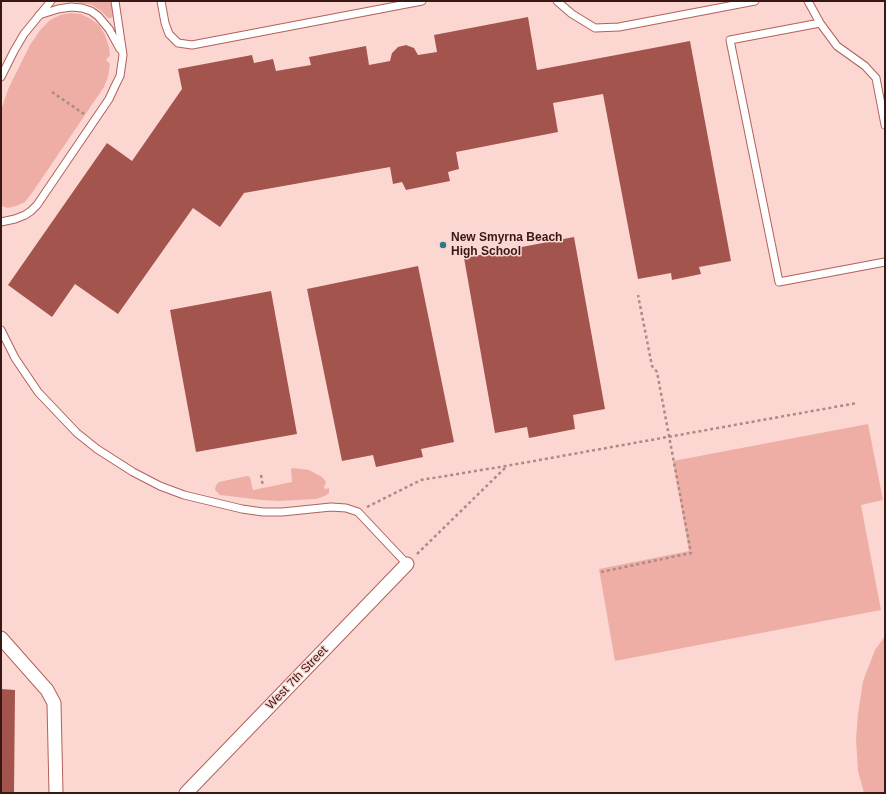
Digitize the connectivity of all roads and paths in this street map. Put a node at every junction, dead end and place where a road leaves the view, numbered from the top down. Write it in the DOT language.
graph roads {
  1 [pos="51,1"];
  2 [pos="115,1"];
  3 [pos="161,1"];
  4 [pos="422,1"];
  5 [pos="557,1"];
  6 [pos="755,1"];
  7 [pos="808,1"];
  8 [pos="39,15"];
  9 [pos="820,23"];
  10 [pos="123,54"];
  11 [pos="1,77"];
  12 [pos="52,92"];
  13 [pos="84,114"];
  14 [pos="885,124"];
  15 [pos="1,222"];
  16 [pos="885,262"];
  17 [pos="638,295"];
  18 [pos="1,330"];
  19 [pos="857,403"];
  20 [pos="669,436"];
  21 [pos="506,466"];
  22 [pos="261,474"];
  23 [pos="263,487"];
  24 [pos="358,512"];
  25 [pos="407,564"];
  26 [pos="601,572"];
  27 [pos="1,638"];
  28 [pos="56,793"];
  29 [pos="186,793"];
  1 -- 8 [label="lane"];
  2 -- 10 [label="lane"];
  3 -- 4 [label="lane"];
  5 -- 6 [label="lane"];
  7 -- 9 [label="lane"];
  8 -- 10 [label="lane"];
  8 -- 11 [label="lane"];
  9 -- 14 [label="lane"];
  9 -- 16 [label="lane"];
  10 -- 15 [label="lane"];
  12 -- 13 [label="path"];
  17 -- 20 [label="path"];
  18 -- 24 [label="lane"];
  19 -- 20 [label="path"];
  20 -- 21 [label="path"];
  20 -- 26 [label="path"];
  21 -- 24 [label="path"];
  21 -- 25 [label="path"];
  22 -- 23 [label="path"];
  24 -- 25 [label="lane"];
  25 -- 29 [label="street, West 7th Street"];
  27 -- 28 [label="street"];
}
